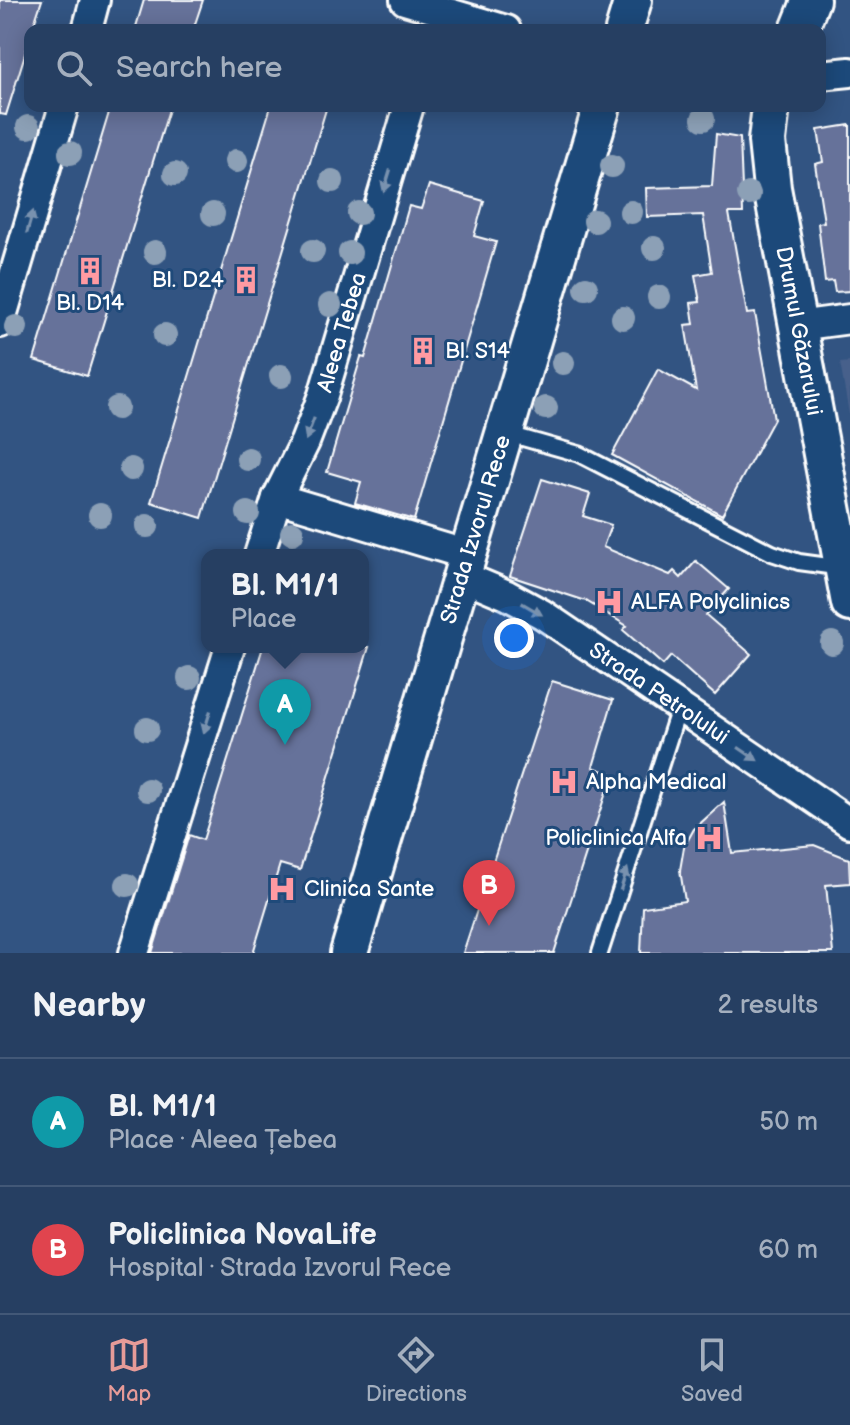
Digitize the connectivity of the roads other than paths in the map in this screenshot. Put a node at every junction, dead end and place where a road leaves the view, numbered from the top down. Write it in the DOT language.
graph roads {
  1 [pos="95,0"];
  2 [pos="405,0"];
  3 [pos="633,0"];
  4 [pos="811,0"];
  5 [pos="435,20"];
  6 [pos="89,24"];
  7 [pos="463,24"];
  8 [pos="626,24"];
  9 [pos="801,24"];
  10 [pos="850,72"];
  11 [pos="826,74"];
  12 [pos="62,112"];
  13 [pos="407,112"];
  14 [pos="600,112"];
  15 [pos="768,112"];
  16 [pos="850,319"];
  17 [pos="0,323"];
  18 [pos="797,326"];
  19 [pos="504,433"];
  20 [pos="277,498"];
  21 [pos="261,549"];
  22 [pos="465,565"];
  23 [pos="843,568"];
  24 [pos="850,603"];
  25 [pos="228,653"];
  26 [pos="679,708"];
  27 [pos="850,823"];
  28 [pos="134,953"];
  29 [pos="349,953"];
  30 [pos="600,953"];
  1 -- 6 [label="street"];
  2 -- 5 [label="street"];
  3 -- 8 [label="street"];
  4 -- 9 [label="street"];
  5 -- 7 [label="street"];
  10 -- 11 [label="street"];
  17 -- 12 [label="street, one-way"];
  13 -- 20 [label="street, Aleea Țebea, one-way"];
  14 -- 19 [label="street, Strada Izvorul Rece"];
  15 -- 18 [label="street, Drumul Găzarului"];
  16 -- 18 [label="street"];
  18 -- 23 [label="street, Drumul Găzarului"];
  19 -- 22 [label="street, Strada Izvorul Rece"];
  19 -- 23 [label="lane"];
  20 -- 21 [label="street, Aleea Țebea"];
  20 -- 22 [label="street, Strada Petrolului"];
  22 -- 26 [label="street, Strada Petrolului, one-way"];
  22 -- 29 [label="street, Strada Izvorul Rece"];
  23 -- 24 [label="street, Drumul Găzarului"];
  25 -- 28 [label="street, one-way"];
  26 -- 27 [label="street, Strada Petrolului, one-way"];
  30 -- 26 [label="lane, one-way"];
}
